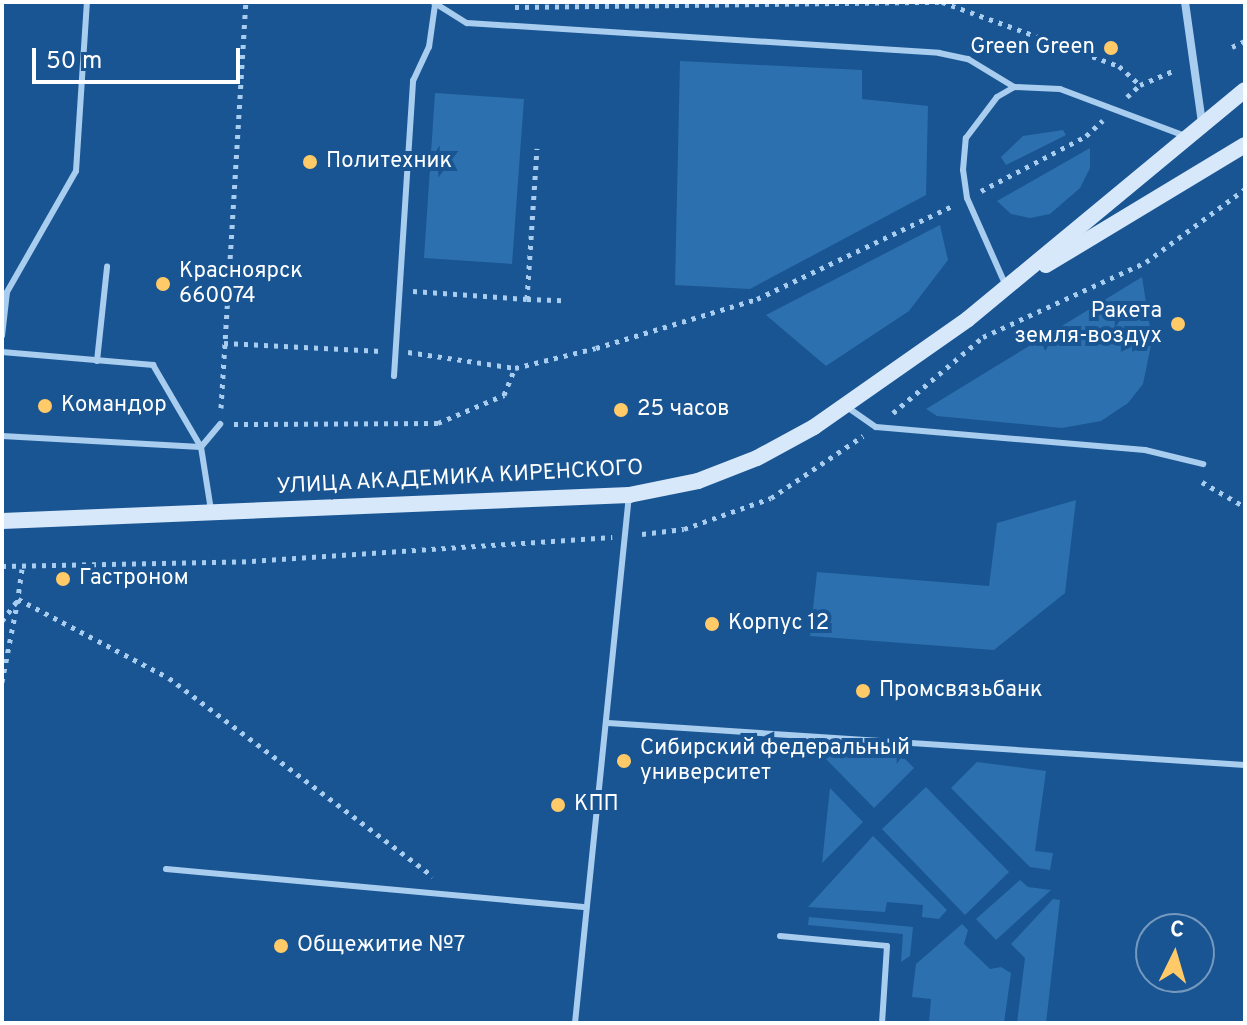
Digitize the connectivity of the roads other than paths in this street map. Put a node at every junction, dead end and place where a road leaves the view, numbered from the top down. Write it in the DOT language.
graph roads {
  1 [pos="87,2"];
  2 [pos="1185,2"];
  3 [pos="435,5"];
  4 [pos="1014,87"];
  5 [pos="1245,90"];
  6 [pos="1202,123"];
  7 [pos="1185,136"];
  8 [pos="1245,145"];
  9 [pos="107,267"];
  10 [pos="1007,289"];
  11 [pos="2,336"];
  12 [pos="2,352"];
  13 [pos="97,361"];
  14 [pos="394,376"];
  15 [pos="844,405"];
  16 [pos="220,424"];
  17 [pos="2,436"];
  18 [pos="201,447"];
  19 [pos="1203,464"];
  20 [pos="629,495"];
  21 [pos="212,513"];
  22 [pos="2,521"];
  23 [pos="608,723"];
  24 [pos="1245,765"];
  25 [pos="166,869"];
  26 [pos="586,907"];
  27 [pos="780,936"];
  28 [pos="575,1023"];
  29 [pos="882,1023"];
  1 -- 11 [label="lane"];
  2 -- 6 [label="street"];
  3 -- 4 [label="lane"];
  3 -- 14 [label="lane"];
  4 -- 7 [label="lane"];
  4 -- 10 [label="lane"];
  5 -- 6 [label="main road, УЛИЦА АКАДЕМИКА КИРЕНСКОГО"];
  6 -- 7 [label="main road, УЛИЦА АКАДЕМИКА КИРЕНСКОГО"];
  7 -- 10 [label="main road, УЛИЦА АКАДЕМИКА КИРЕНСКОГО"];
  8 -- 10 [label="main road, УЛИЦА АКАДЕМИКА КИРЕНСКОГО"];
  9 -- 13 [label="lane"];
  10 -- 15 [label="main road, УЛИЦА АКАДЕМИКА КИРЕНСКОГО"];
  12 -- 13 [label="lane"];
  13 -- 18 [label="lane"];
  15 -- 19 [label="lane"];
  15 -- 20 [label="main road, УЛИЦА АКАДЕМИКА КИРЕНСКОГО"];
  16 -- 18 [label="lane"];
  17 -- 18 [label="lane"];
  18 -- 21 [label="lane"];
  20 -- 21 [label="main road, УЛИЦА АКАДЕМИКА КИРЕНСКОГО"];
  20 -- 23 [label="lane"];
  21 -- 22 [label="main road, УЛИЦА АКАДЕМИКА КИРЕНСКОГО"];
  23 -- 24 [label="lane"];
  23 -- 26 [label="lane"];
  25 -- 26 [label="lane"];
  26 -- 28 [label="lane"];
  27 -- 29 [label="lane"];
}
